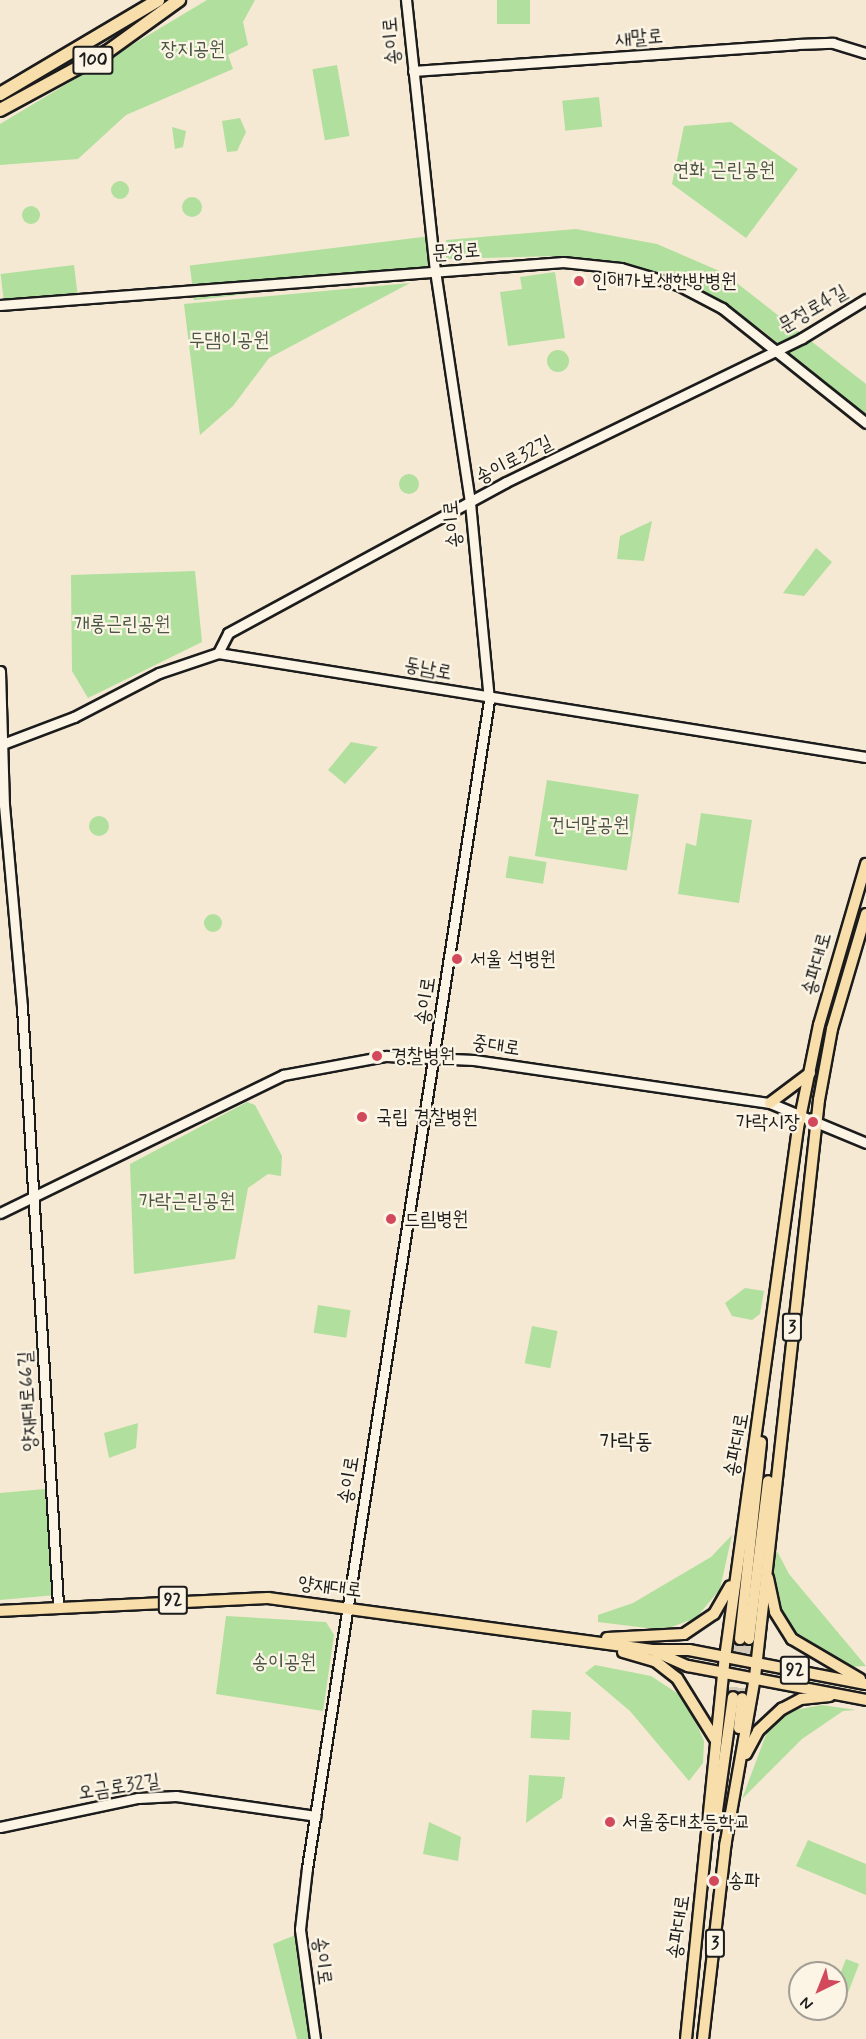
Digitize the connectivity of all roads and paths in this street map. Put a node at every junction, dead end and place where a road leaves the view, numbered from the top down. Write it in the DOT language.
graph roads {
  1 [pos="158,0"];
  2 [pos="179,0"];
  3 [pos="406,0"];
  4 [pos="866,53"];
  5 [pos="413,71"];
  6 [pos="0,94"];
  7 [pos="0,110"];
  8 [pos="435,271"];
  9 [pos="866,298"];
  10 [pos="0,305"];
  11 [pos="777,350"];
  12 [pos="866,423"];
  13 [pos="470,502"];
  14 [pos="218,653"];
  15 [pos="0,671"];
  16 [pos="489,700"];
  17 [pos="1,745"];
  18 [pos="866,757"];
  19 [pos="866,864"];
  20 [pos="866,914"];
  21 [pos="436,1057"];
  22 [pos="810,1073"];
  23 [pos="771,1103"];
  24 [pos="801,1116"];
  25 [pos="817,1124"];
  26 [pos="866,1143"];
  27 [pos="33,1197"];
  28 [pos="0,1213"];
  29 [pos="760,1421"];
  30 [pos="778,1454"];
  31 [pos="739,1558"];
  32 [pos="766,1560"];
  33 [pos="58,1604"];
  34 [pos="346,1606"];
  35 [pos="0,1611"];
  36 [pos="729,1636"];
  37 [pos="574,1638"];
  38 [pos="749,1640"];
  39 [pos="652,1650"];
  40 [pos="725,1658"];
  41 [pos="755,1664"];
  42 [pos="723,1672"];
  43 [pos="755,1677"];
  44 [pos="866,1683"];
  45 [pos="722,1690"];
  46 [pos="742,1697"];
  47 [pos="865,1699"];
  48 [pos="715,1739"];
  49 [pos="740,1773"];
  50 [pos="316,1816"];
  51 [pos="0,1827"];
  52 [pos="725,1847"];
  53 [pos="706,1865"];
  54 [pos="315,2039"];
  55 [pos="686,2039"];
  56 [pos="703,2039"];
  1 -- 6 [label="highway, 100"];
  2 -- 7 [label="highway, 100"];
  3 -- 5 [label="street, 송이로"];
  4 -- 5 [label="street, 새말로"];
  5 -- 8 [label="street, 송이로"];
  8 -- 10 [label="street, 문정로"];
  8 -- 11 [label="street, 문정로"];
  8 -- 13 [label="street, 송이로"];
  9 -- 11 [label="street, 문정로4길"];
  11 -- 12 [label="street, 문정로"];
  11 -- 13 [label="street, 송이로32길"];
  13 -- 14 [label="street, 송이로32길"];
  13 -- 16 [label="street, 송이로"];
  14 -- 16 [label="street, 동남로"];
  14 -- 17 [label="street, 동남로"];
  15 -- 17 [label="street, 양재대로66길"];
  16 -- 18 [label="street, 동남로"];
  16 -- 21 [label="street, 송이로"];
  17 -- 27 [label="street, 양재대로66길"];
  19 -- 22 [label="main road, 송파대로 / 3"];
  20 -- 25 [label="main road, 송파대로 / 3"];
  21 -- 23 [label="street, 중대로"];
  21 -- 27 [label="street, 중대로"];
  21 -- 34 [label="street, 송이로"];
  22 -- 23 [label="main road"];
  22 -- 24 [label="main road, 송파대로 / 3"];
  23 -- 24 [label="street, 중대로"];
  24 -- 25 [label="street, 중대로"];
  24 -- 29 [label="main road, 송파대로 / 3"];
  25 -- 26 [label="street, 중대로"];
  25 -- 30 [label="main road, 송파대로 / 3"];
  27 -- 28 [label="street, 중대로"];
  27 -- 33 [label="street, 양재대로66길"];
  29 -- 31 [label="main road, 송파대로"];
  29 -- 38 [label="main road, 3"];
  30 -- 32 [label="main road"];
  30 -- 38 [label="main road, 3"];
  31 -- 36 [label="main road, 송파대로"];
  31 -- 37 [label="main road"];
  32 -- 38 [label="main road"];
  32 -- 44 [label="main road"];
  33 -- 34 [label="main road, 양재대로 / 92"];
  33 -- 35 [label="main road, 양재대로 / 92"];
  34 -- 37 [label="main road, 양재대로 / 92"];
  34 -- 50 [label="street, 송이로"];
  36 -- 38 [label="main road"];
  36 -- 40 [label="main road, 송파대로"];
  37 -- 39 [label="main road, 양재대로 / 92"];
  37 -- 48 [label="main road"];
  38 -- 41 [label="main road"];
  39 -- 40 [label="main road, 양재대로 / 92"];
  39 -- 42 [label="main road, 양재대로 / 92"];
  40 -- 41 [label="main road, 양재대로 / 92"];
  40 -- 42 [label="main road, 송파대로"];
  41 -- 43 [label="main road"];
  41 -- 44 [label="main road, 양재대로 / 92"];
  42 -- 43 [label="main road, 양재대로 / 92"];
  42 -- 45 [label="main road, 송파대로"];
  43 -- 46 [label="main road"];
  43 -- 47 [label="main road, 양재대로 / 92"];
  45 -- 46 [label="main road"];
  45 -- 48 [label="main road, 송파대로"];
  46 -- 49 [label="main road"];
  46 -- 52 [label="main road, 3"];
  46 -- 53 [label="main road, 3"];
  47 -- 49 [label="main road"];
  48 -- 53 [label="main road, 송파대로"];
  49 -- 52 [label="main road"];
  50 -- 51 [label="street, 오금로32길"];
  50 -- 54 [label="street, 송이로"];
  52 -- 56 [label="main road, 송파대로 / 3"];
  53 -- 55 [label="main road, 송파대로 / 3"];
}
